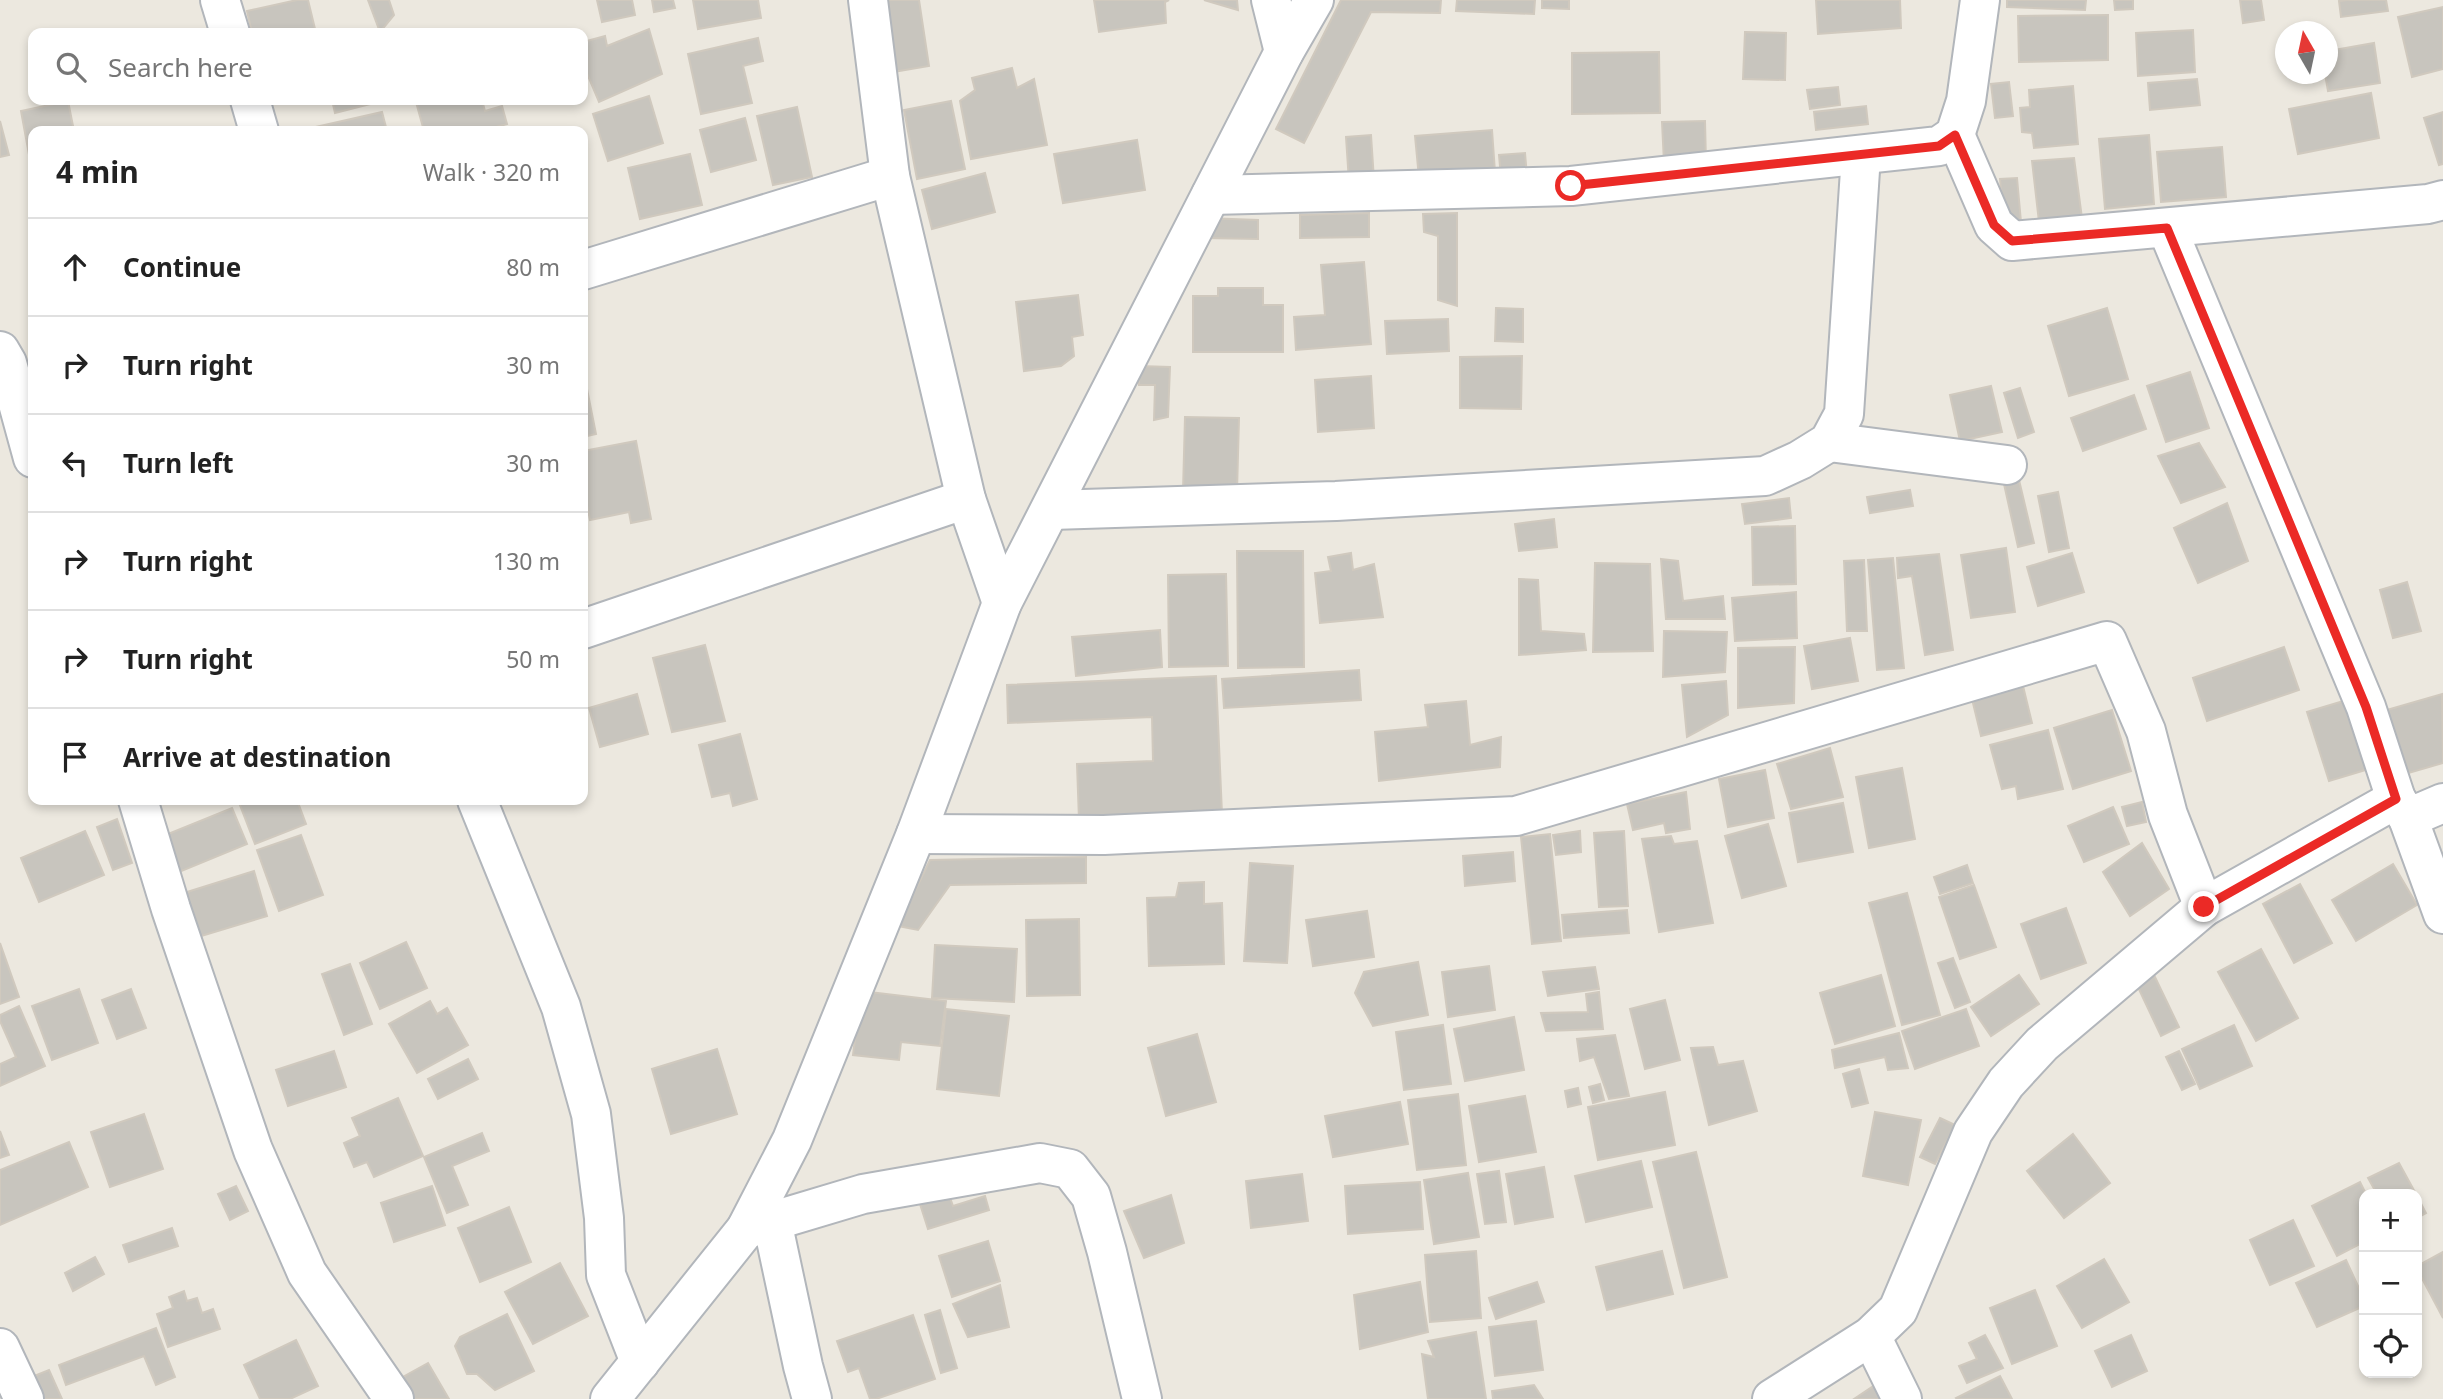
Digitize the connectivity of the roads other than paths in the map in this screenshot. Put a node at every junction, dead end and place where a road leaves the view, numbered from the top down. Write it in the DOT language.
graph roads {
  1 [pos="220,0"];
  2 [pos="868,0"];
  3 [pos="1271,0"];
  4 [pos="1314,0"];
  5 [pos="1980,0"];
  6 [pos="228,28"];
  7 [pos="1284,52"];
  8 [pos="251,105"];
  9 [pos="258,126"];
  10 [pos="1955,135"];
  11 [pos="1861,155"];
  12 [pos="890,176"];
  13 [pos="1211,195"];
  14 [pos="2443,200"];
  15 [pos="2167,228"];
  16 [pos="588,268"];
  17 [pos="0,351"];
  18 [pos="28,436"];
  19 [pos="1829,442"];
  20 [pos="2007,466"];
  21 [pos="966,499"];
  22 [pos="1052,510"];
  23 [pos="1002,603"];
  24 [pos="588,627"];
  25 [pos="2443,803"];
  26 [pos="140,805"];
  27 [pos="479,805"];
  28 [pos="2402,809"];
  29 [pos="916,834"];
  30 [pos="2204,907"];
  31 [pos="2443,914"];
  32 [pos="759,1225"];
  33 [pos="1871,1336"];
  34 [pos="0,1348"];
  35 [pos="640,1362"];
  36 [pos="24,1399"];
  37 [pos="394,1399"];
  38 [pos="610,1399"];
  39 [pos="812,1399"];
  40 [pos="1142,1399"];
  41 [pos="1772,1399"];
  42 [pos="1902,1399"];
  1 -- 6 [label="street"];
  2 -- 12 [label="street"];
  3 -- 7 [label="street"];
  4 -- 7 [label="street"];
  5 -- 10 [label="street"];
  7 -- 13 [label="street"];
  8 -- 9 [label="street"];
  10 -- 11 [label="street"];
  10 -- 15 [label="street"];
  11 -- 13 [label="street"];
  11 -- 19 [label="street"];
  12 -- 16 [label="street"];
  12 -- 21 [label="street"];
  13 -- 22 [label="street"];
  14 -- 15 [label="street"];
  15 -- 28 [label="street"];
  17 -- 18 [label="street"];
  19 -- 20 [label="street"];
  19 -- 22 [label="street"];
  21 -- 23 [label="street"];
  21 -- 24 [label="street"];
  22 -- 23 [label="street"];
  23 -- 29 [label="street"];
  25 -- 28 [label="street"];
  26 -- 37 [label="street"];
  27 -- 35 [label="street"];
  28 -- 30 [label="street"];
  28 -- 31 [label="street"];
  29 -- 30 [label="street"];
  29 -- 32 [label="street"];
  30 -- 33 [label="street"];
  32 -- 35 [label="street"];
  32 -- 39 [label="street"];
  32 -- 40 [label="street"];
  33 -- 41 [label="street"];
  33 -- 42 [label="street"];
  34 -- 36 [label="street"];
  35 -- 38 [label="street"];
}
